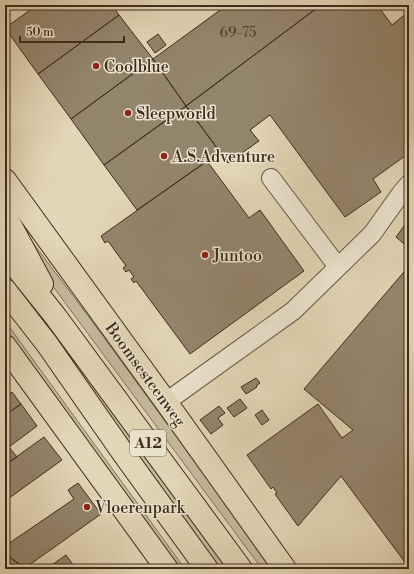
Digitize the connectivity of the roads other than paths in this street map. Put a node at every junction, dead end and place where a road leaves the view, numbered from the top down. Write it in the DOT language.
graph roads {
  1 [pos="271,178"];
  2 [pos="5,180"];
  3 [pos="409,184"];
  4 [pos="5,215"];
  5 [pos="5,253"];
  6 [pos="338,267"];
  7 [pos="5,290"];
  8 [pos="5,312"];
  9 [pos="56,316"];
  10 [pos="5,346"];
  11 [pos="166,402"];
  12 [pos="122,454"];
  13 [pos="168,569"];
  14 [pos="207,569"];
  15 [pos="241,569"];
  16 [pos="285,569"];
  1 -- 6 [label="lane"];
  2 -- 11 [label="main road, Boomsesteenweg"];
  3 -- 6 [label="lane"];
  4 -- 9 [label="main road"];
  5 -- 9 [label="main road, A12"];
  6 -- 11 [label="lane"];
  7 -- 12 [label="main road, A12"];
  8 -- 12 [label="main road"];
  9 -- 15 [label="main road, A12"];
  10 -- 13 [label="main road"];
  11 -- 16 [label="main road, Boomsesteenweg"];
  12 -- 14 [label="main road, A12"];
}
